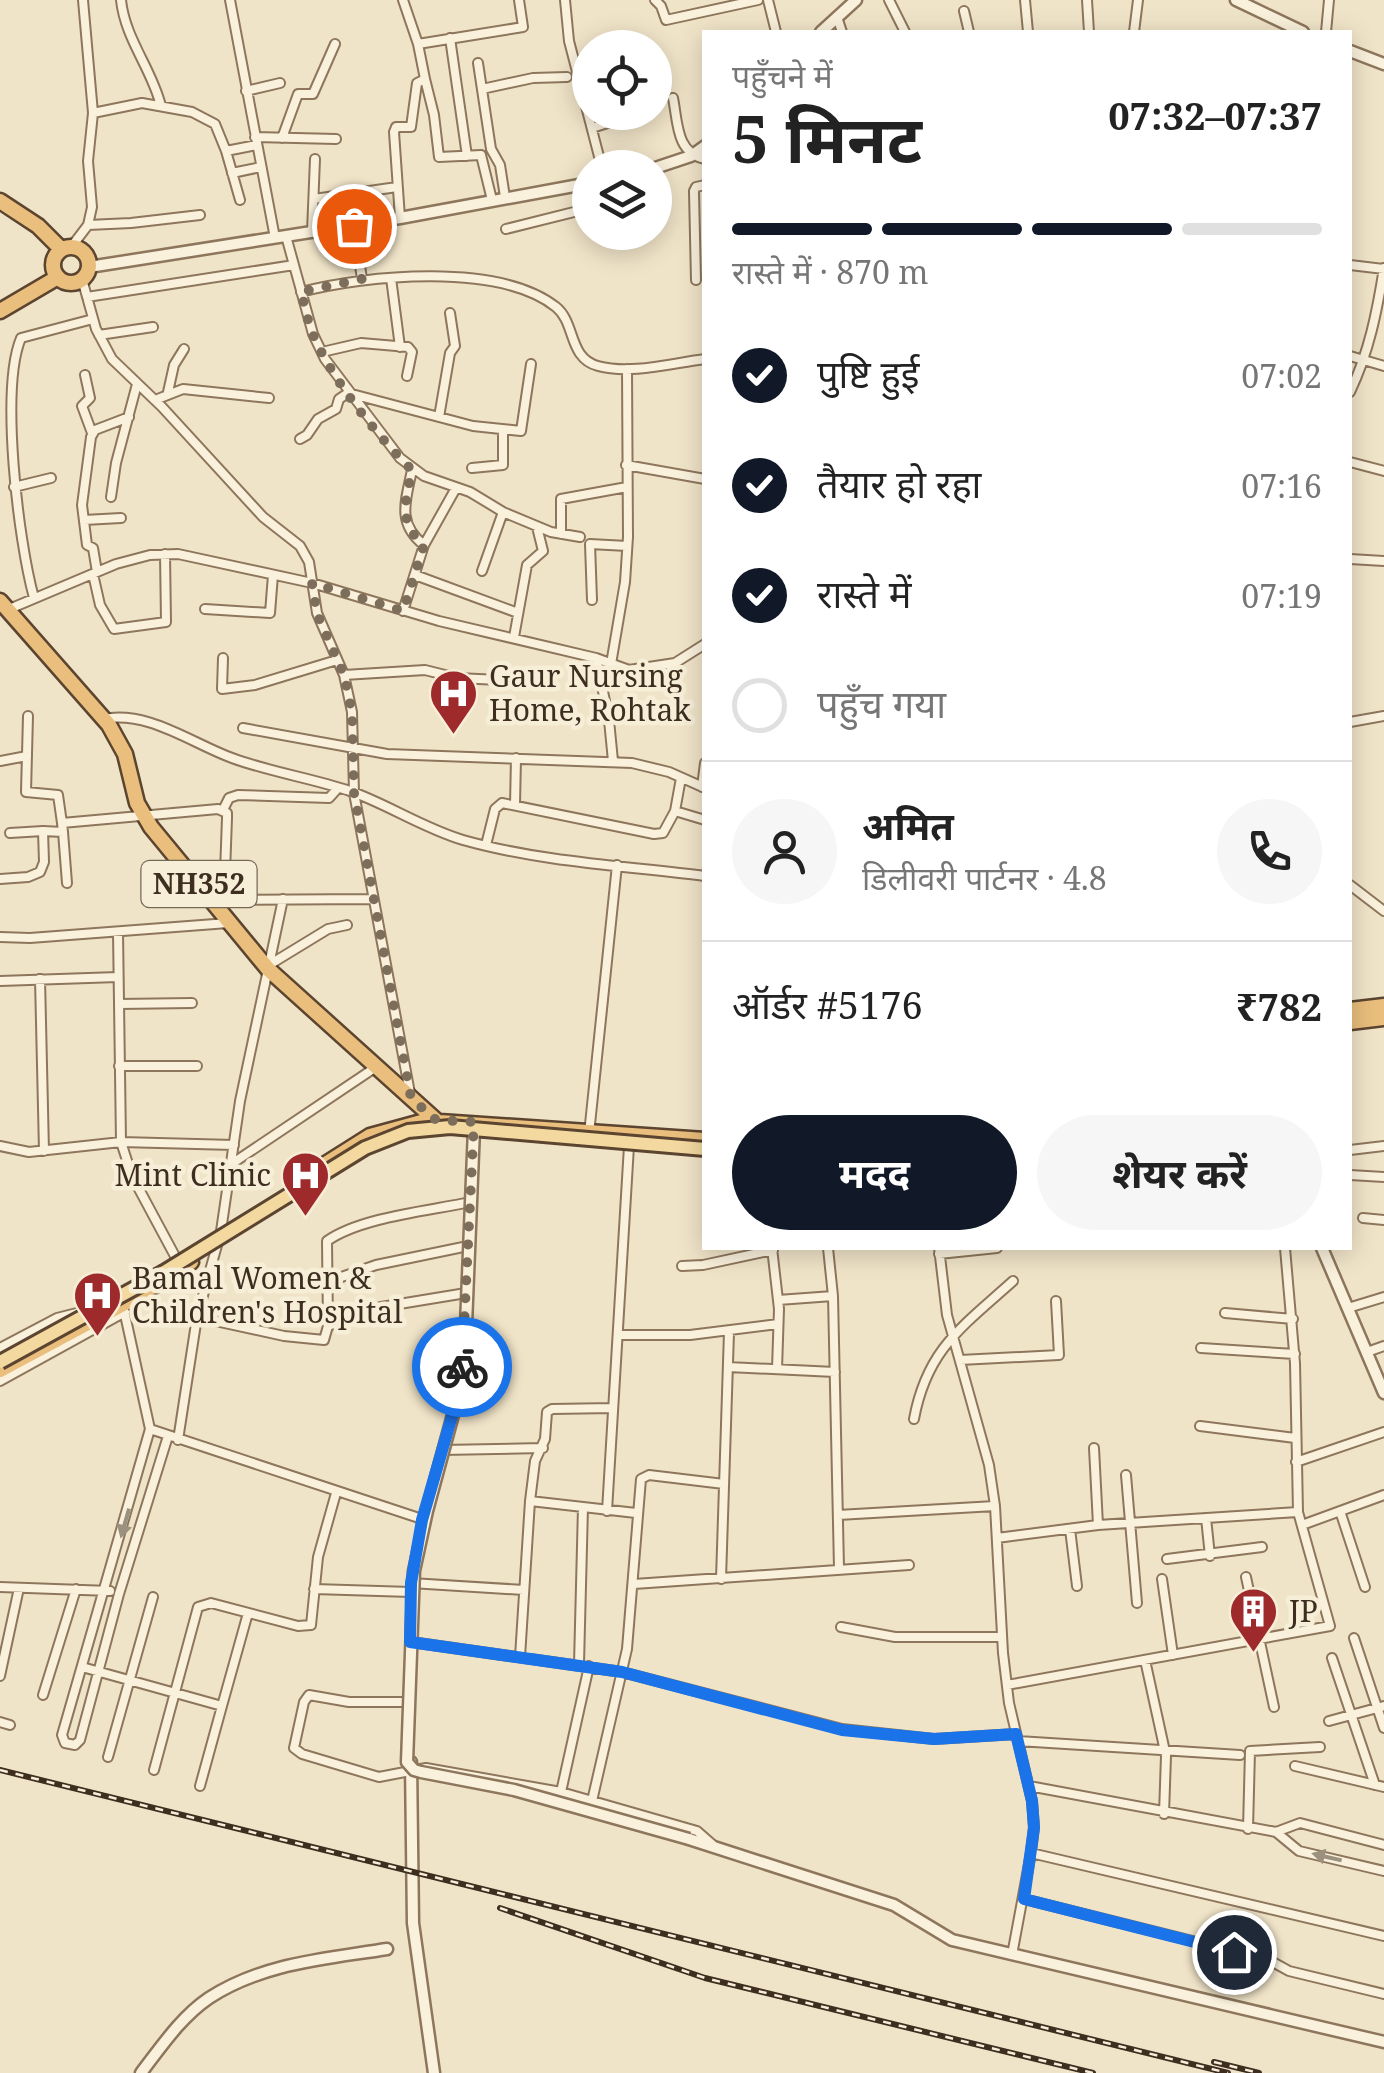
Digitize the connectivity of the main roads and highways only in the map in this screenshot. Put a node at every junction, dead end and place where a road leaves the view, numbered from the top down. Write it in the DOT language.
graph roads {
  1 [pos="0,201"];
  2 [pos="66,248"];
  3 [pos="58,277"];
  4 [pos="0,312"];
  5 [pos="2,607"];
  6 [pos="1384,1006"];
  7 [pos="1352,1010"];
  8 [pos="1384,1018"];
  9 [pos="1352,1022"];
  10 [pos="442,1126"];
  11 [pos="473,1128"];
  12 [pos="589,1137"];
  13 [pos="702,1140"];
  14 [pos="702,1151"];
  15 [pos="702,1151"];
  16 [pos="219,1238"];
  17 [pos="123,1302"];
  18 [pos="0,1359"];
  19 [pos="0,1370"];
  1 -- 2 [label="highway"];
  2 -- 3 [label="highway"];
  2 -- 3 [label="highway"];
  3 -- 4 [label="highway"];
  5 -- 10 [label="highway, NH352"];
  6 -- 7 [label="highway"];
  8 -- 9 [label="highway"];
  10 -- 11 [label="highway"];
  10 -- 16 [label="highway"];
  11 -- 12 [label="highway"];
  11 -- 14 [label="main road, bridge"];
  11 -- 18 [label="main road, bridge"];
  12 -- 13 [label="highway"];
  12 -- 15 [label="highway"];
  16 -- 17 [label="highway"];
  16 -- 17 [label="highway"];
  17 -- 18 [label="highway"];
  17 -- 19 [label="highway"];
}
